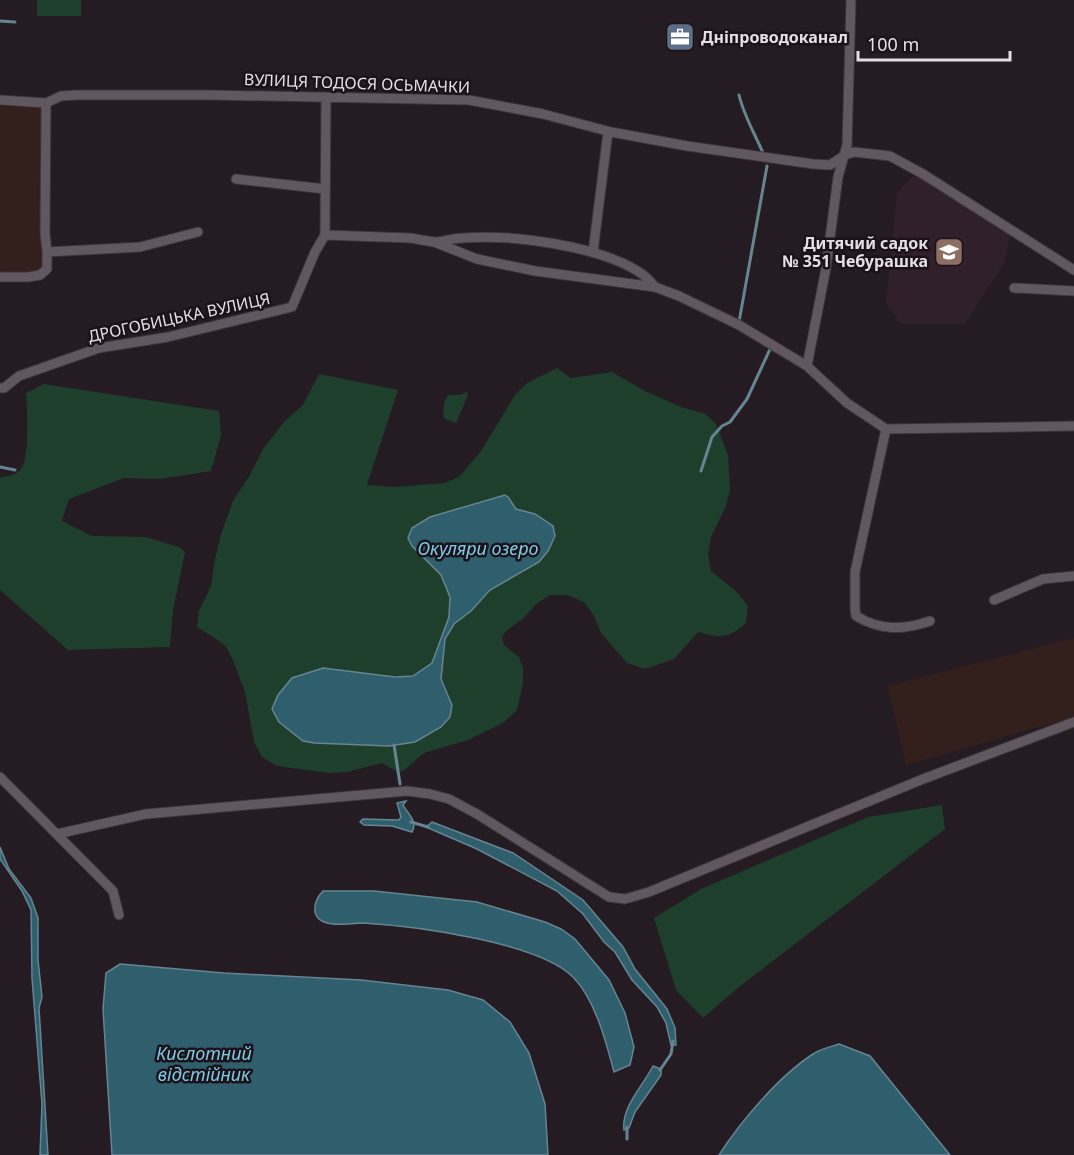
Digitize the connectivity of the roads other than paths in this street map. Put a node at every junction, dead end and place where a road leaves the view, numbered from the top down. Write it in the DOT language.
graph roads {
  1 [pos="851,0"];
  2 [pos="326,97"];
  3 [pos="0,100"];
  4 [pos="46,103"];
  5 [pos="608,132"];
  6 [pos="845,154"];
  7 [pos="236,179"];
  8 [pos="325,189"];
  9 [pos="198,232"];
  10 [pos="325,235"];
  11 [pos="434,242"];
  12 [pos="47,252"];
  13 [pos="593,252"];
  14 [pos="1074,270"];
  15 [pos="0,277"];
  16 [pos="655,287"];
  17 [pos="1014,288"];
  18 [pos="1074,291"];
  19 [pos="807,366"];
  20 [pos="0,388"];
  21 [pos="1074,426"];
  22 [pos="886,429"];
  23 [pos="1074,576"];
  24 [pos="994,600"];
  25 [pos="930,621"];
  26 [pos="1074,722"];
  27 [pos="0,777"];
  28 [pos="57,834"];
  29 [pos="119,915"];
  1 -- 6 [label="street"];
  2 -- 4 [label="street, ВУЛИЦЯ ТОДОСЯ ОСЬМАЧКИ"];
  2 -- 5 [label="street, ВУЛИЦЯ ТОДОСЯ ОСЬМАЧКИ"];
  2 -- 8 [label="street"];
  3 -- 4 [label="street, ВУЛИЦЯ ТОДОСЯ ОСЬМАЧКИ"];
  4 -- 12 [label="street"];
  5 -- 6 [label="street, ВУЛИЦЯ ТОДОСЯ ОСЬМАЧКИ"];
  5 -- 13 [label="street"];
  6 -- 14 [label="street, ВУЛИЦЯ ТОДОСЯ ОСЬМАЧКИ"];
  6 -- 19 [label="street"];
  7 -- 8 [label="street"];
  8 -- 10 [label="street"];
  9 -- 12 [label="street"];
  10 -- 11 [label="street"];
  10 -- 20 [label="street, ДРОГОБИЦЬКА ВУЛИЦЯ"];
  11 -- 13 [label="street"];
  11 -- 16 [label="street"];
  12 -- 15 [label="street"];
  13 -- 16 [label="street"];
  16 -- 19 [label="street"];
  17 -- 18 [label="street"];
  19 -- 22 [label="street"];
  21 -- 22 [label="street"];
  22 -- 25 [label="street"];
  23 -- 24 [label="street"];
  26 -- 28 [label="street"];
  27 -- 28 [label="street"];
  28 -- 29 [label="street"];
}
